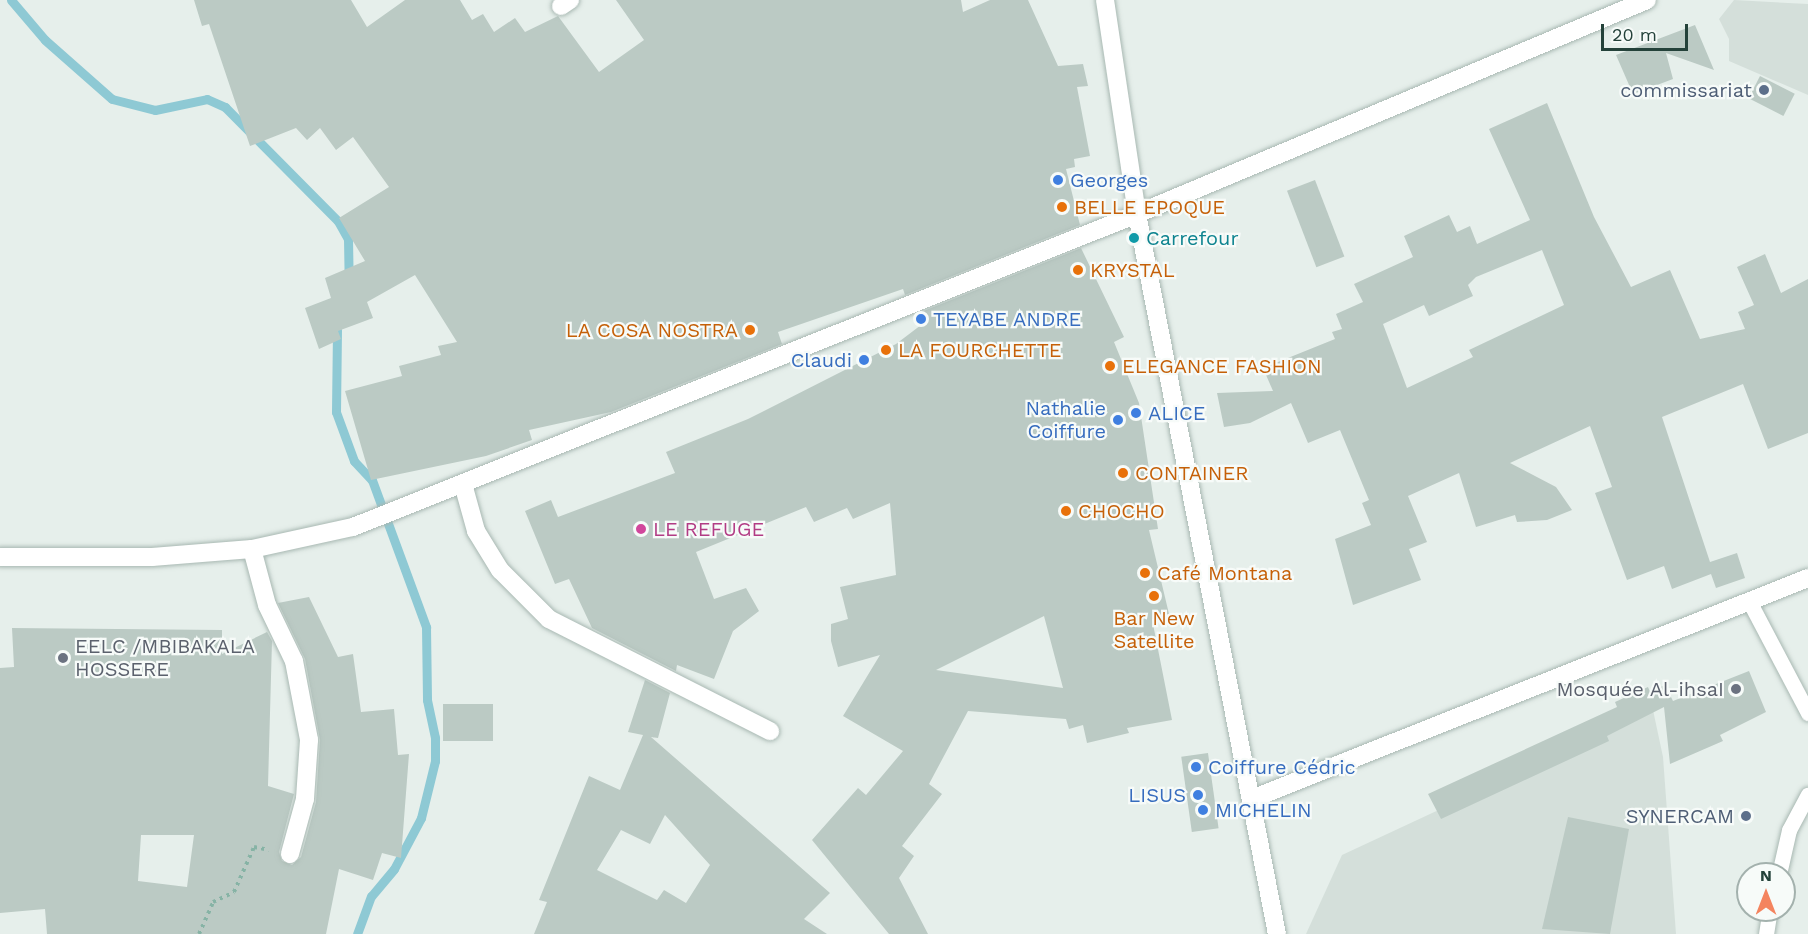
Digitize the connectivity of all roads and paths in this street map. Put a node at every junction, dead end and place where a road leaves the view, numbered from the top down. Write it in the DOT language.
graph roads {
  1 [pos="1106,0"];
  2 [pos="1647,0"];
  3 [pos="1137,214"];
  4 [pos="463,484"];
  5 [pos="252,549"];
  6 [pos="0,557"];
  7 [pos="1808,578"];
  8 [pos="1749,601"];
  9 [pos="1808,713"];
  10 [pos="770,731"];
  11 [pos="1808,795"];
  12 [pos="1254,798"];
  13 [pos="290,854"];
  14 [pos="1782,862"];
  15 [pos="199,934"];
  16 [pos="1277,934"];
  1 -- 3 [label="street"];
  2 -- 3 [label="street"];
  3 -- 4 [label="street"];
  3 -- 12 [label="street"];
  4 -- 5 [label="street"];
  4 -- 10 [label="street"];
  5 -- 6 [label="street"];
  5 -- 13 [label="street"];
  7 -- 8 [label="street"];
  8 -- 9 [label="lane"];
  8 -- 12 [label="street"];
  11 -- 14 [label="lane"];
  12 -- 16 [label="street"];
  13 -- 15 [label="path"];
}
